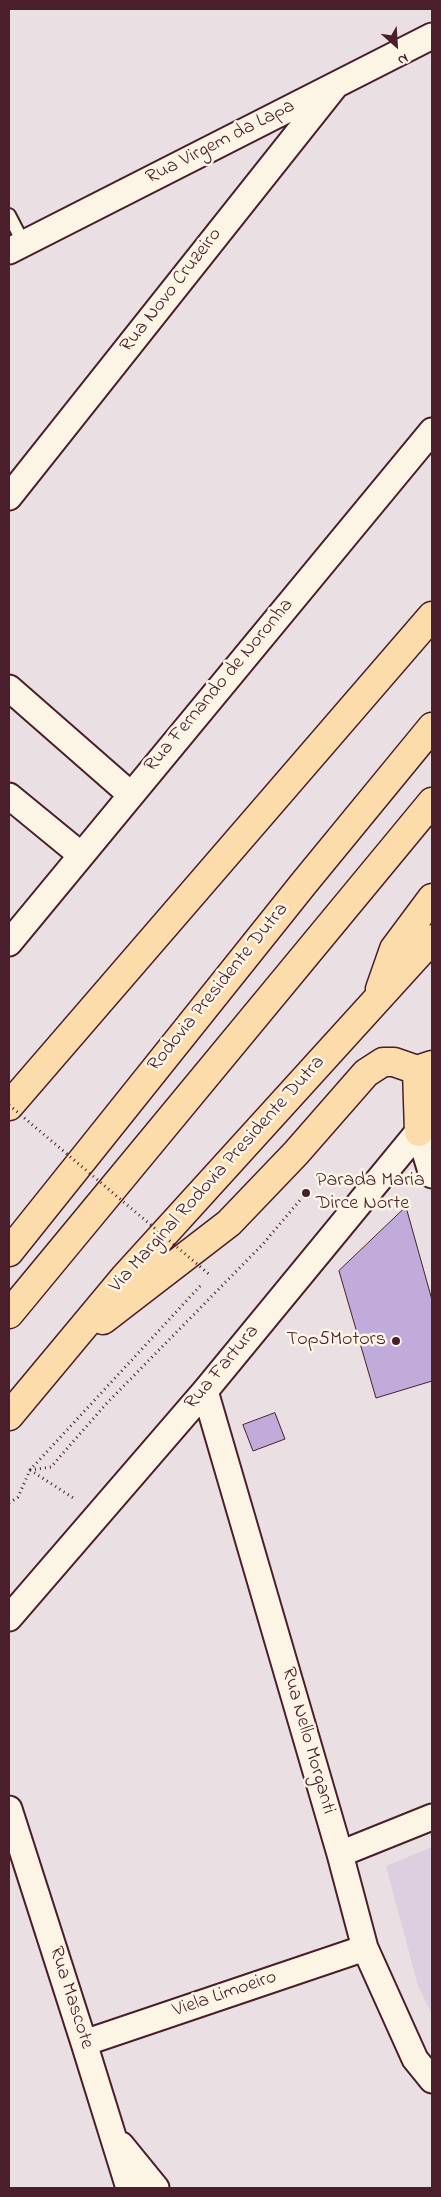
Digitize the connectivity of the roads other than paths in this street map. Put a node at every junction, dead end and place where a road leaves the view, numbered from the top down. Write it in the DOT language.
graph roads {
  1 [pos="432,36"];
  2 [pos="336,85"];
  3 [pos="9,215"];
  4 [pos="16,247"];
  5 [pos="432,431"];
  6 [pos="9,497"];
  7 [pos="432,616"];
  8 [pos="9,688"];
  9 [pos="432,727"];
  10 [pos="130,794"];
  11 [pos="9,796"];
  12 [pos="432,802"];
  13 [pos="81,855"];
  14 [pos="432,898"];
  15 [pos="432,939"];
  16 [pos="9,943"];
  17 [pos="375,1002"];
  18 [pos="425,1067"];
  19 [pos="10,1104"];
  20 [pos="426,1123"];
  21 [pos="432,1175"];
  22 [pos="9,1252"];
  23 [pos="9,1314"];
  24 [pos="63,1352"];
  25 [pos="205,1391"];
  26 [pos="9,1416"];
  27 [pos="9,1618"];
  28 [pos="9,1809"];
  29 [pos="431,1816"];
  30 [pos="340,1854"];
  31 [pos="365,1948"];
  32 [pos="84,2043"];
  33 [pos="432,2080"];
  34 [pos="111,2134"];
  35 [pos="129,2188"];
  36 [pos="156,2188"];
  1 -- 2 [label="street, Rua Virgem da Lapa"];
  2 -- 4 [label="street, Rua Virgem da Lapa"];
  2 -- 6 [label="street, Rua Novo Cruzeiro"];
  3 -- 4 [label="lane"];
  5 -- 10 [label="street, Rua Fernando de Noronha"];
  7 -- 19 [label="highway"];
  8 -- 10 [label="street"];
  9 -- 22 [label="highway, Rodovia Presidente Dutra"];
  10 -- 13 [label="street, Rua Fernando de Noronha"];
  11 -- 13 [label="street"];
  12 -- 23 [label="highway"];
  13 -- 16 [label="street, Rua Fernando de Noronha"];
  14 -- 17 [label="highway"];
  15 -- 17 [label="highway, Via Marginal Rodovia Presidente Dutra"];
  17 -- 24 [label="highway, Via Marginal Rodovia Presidente Dutra"];
  18 -- 20 [label="highway"];
  18 -- 24 [label="highway"];
  20 -- 21 [label="street"];
  20 -- 25 [label="street, Rua Fartura"];
  24 -- 26 [label="highway, Via Marginal Rodovia Presidente Dutra"];
  25 -- 27 [label="street, Rua Fartura"];
  25 -- 30 [label="street, Rua Nello Morganti"];
  28 -- 32 [label="street, Rua Mascote"];
  29 -- 30 [label="street"];
  30 -- 31 [label="street, Rua Nello Morganti"];
  31 -- 32 [label="street, Viela Limoeiro"];
  31 -- 33 [label="street, Rua Nello Morganti"];
  32 -- 34 [label="street, Rua Mascote"];
  34 -- 35 [label="street, Rua Mascote"];
  34 -- 36 [label="street"];
}
